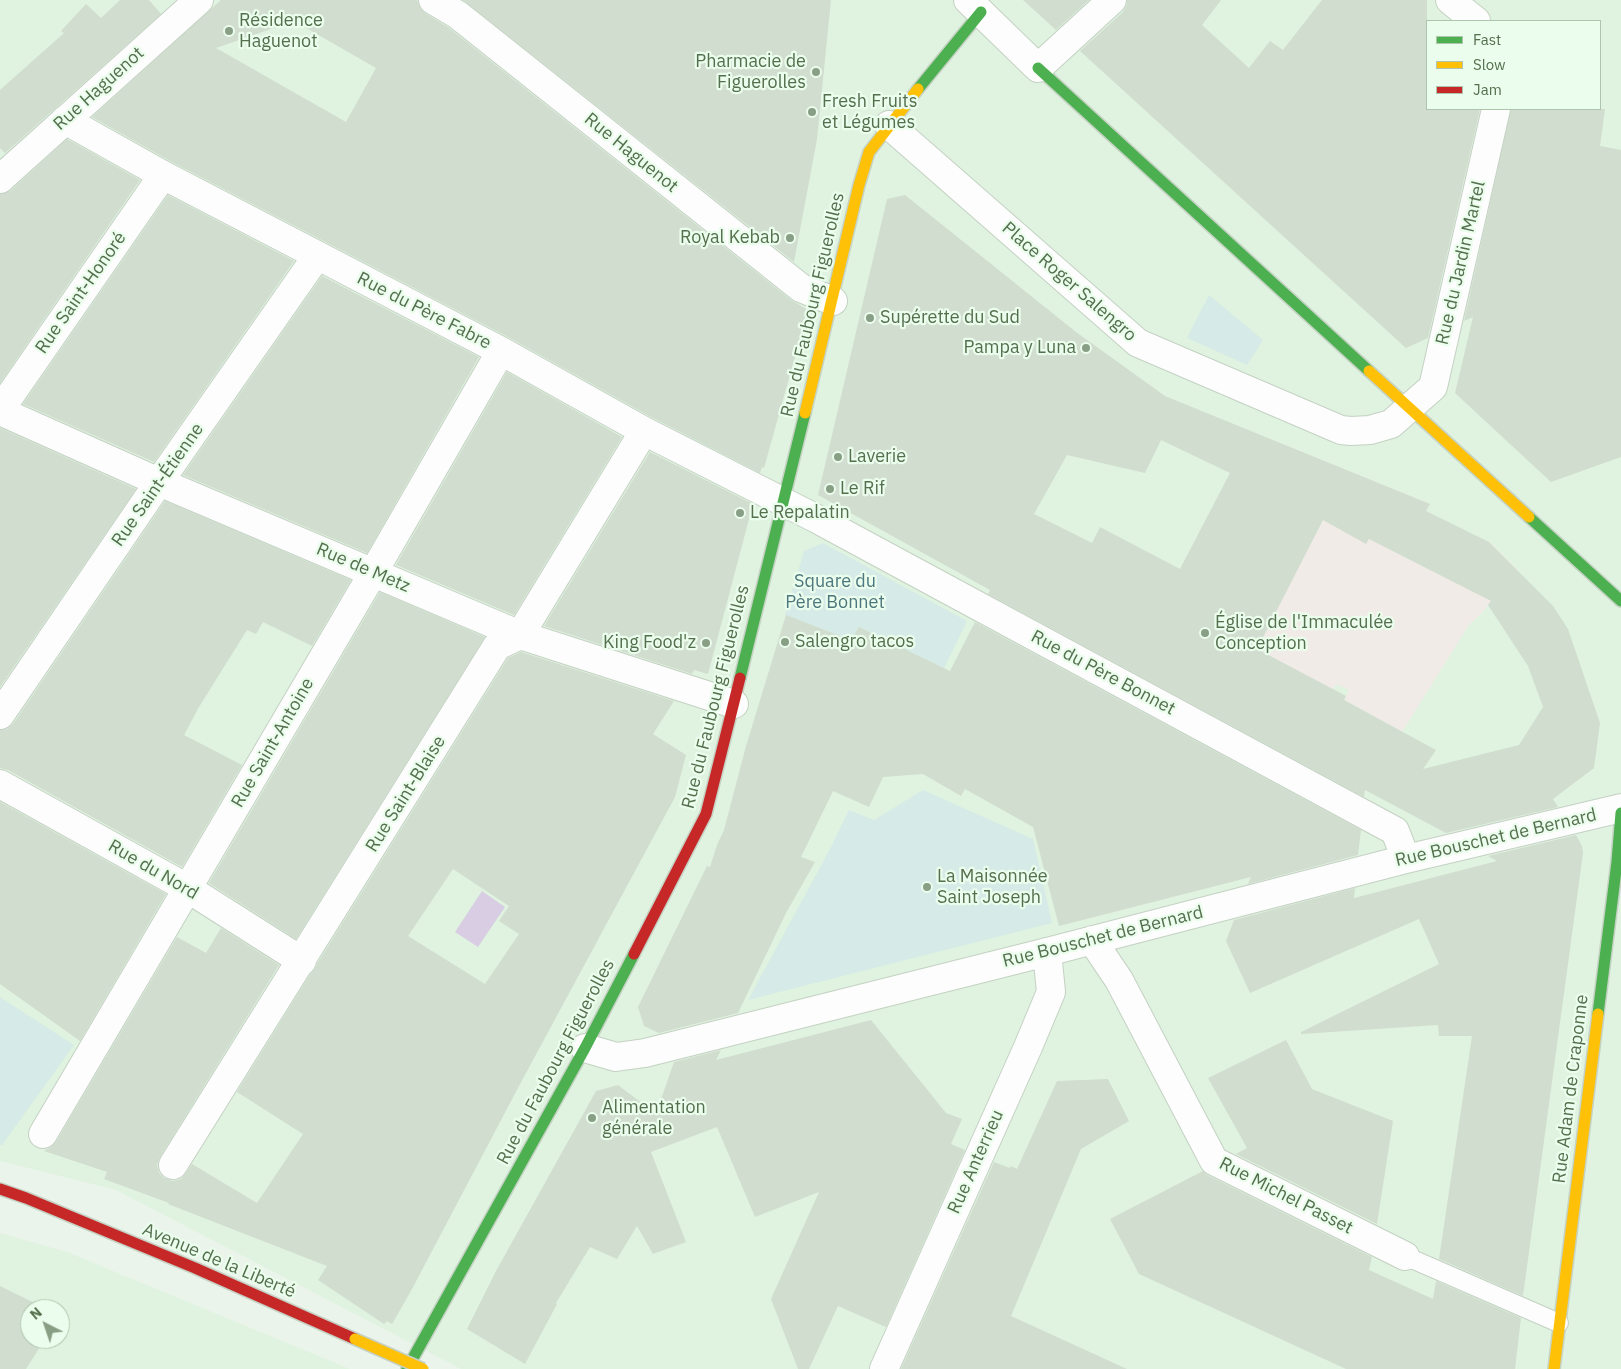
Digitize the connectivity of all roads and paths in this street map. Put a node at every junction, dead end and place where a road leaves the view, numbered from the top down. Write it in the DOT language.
graph roads {
  1 [pos="199,0"];
  2 [pos="433,0"];
  3 [pos="1112,0"];
  4 [pos="1450,0"];
  5 [pos="979,4"];
  6 [pos="1475,20"];
  7 [pos="1038,68"];
  8 [pos="1496,110"];
  9 [pos="65,120"];
  10 [pos="889,126"];
  11 [pos="163,175"];
  12 [pos="0,179"];
  13 [pos="317,256"];
  14 [pos="833,301"];
  15 [pos="501,351"];
  16 [pos="1410,408"];
  17 [pos="0,411"];
  18 [pos="644,431"];
  19 [pos="159,482"];
  20 [pos="784,501"];
  21 [pos="373,573"];
  22 [pos="1621,601"];
  23 [pos="520,636"];
  24 [pos="734,704"];
  25 [pos="0,715"];
  26 [pos="0,784"];
  27 [pos="1621,808"];
  28 [pos="1621,813"];
  29 [pos="1406,859"];
  30 [pos="187,888"];
  31 [pos="1092,940"];
  32 [pos="1047,952"];
  33 [pos="302,961"];
  34 [pos="585,1048"];
  35 [pos="43,1134"];
  36 [pos="173,1165"];
  37 [pos="0,1189"];
  38 [pos="1405,1256"];
  39 [pos="1559,1322"];
  40 [pos="407,1369"];
  41 [pos="423,1369"];
  42 [pos="884,1369"];
  43 [pos="1554,1369"];
  1 -- 9 [label="street, Rue Haguenot"];
  2 -- 14 [label="street, Rue Haguenot"];
  3 -- 7 [label="street"];
  4 -- 6 [label="street"];
  5 -- 7 [label="street"];
  5 -- 10 [label="street, Rue du Faubourg Figuerolles"];
  7 -- 16 [label="street"];
  8 -- 16 [label="street, Rue du Jardin Martel"];
  9 -- 11 [label="street, Rue du Père Fabre"];
  9 -- 12 [label="street, Rue Haguenot"];
  10 -- 14 [label="street, Rue du Faubourg Figuerolles"];
  10 -- 16 [label="street, Place Roger Salengro"];
  11 -- 13 [label="street, Rue du Père Fabre"];
  11 -- 17 [label="street, Rue Saint-Honoré"];
  13 -- 15 [label="street, Rue du Père Fabre"];
  13 -- 19 [label="street, Rue Saint-Étienne"];
  14 -- 20 [label="street, Rue du Faubourg Figuerolles"];
  15 -- 18 [label="street, Rue du Père Fabre"];
  15 -- 21 [label="street, Rue Saint-Antoine"];
  16 -- 22 [label="street"];
  17 -- 19 [label="street, Rue de Metz"];
  18 -- 20 [label="street, Rue du Père Fabre"];
  18 -- 23 [label="street"];
  19 -- 21 [label="street, Rue de Metz"];
  19 -- 25 [label="street, Rue Saint-Étienne"];
  20 -- 24 [label="street, Rue du Faubourg Figuerolles"];
  20 -- 29 [label="street, Rue du Père Bonnet"];
  21 -- 23 [label="street, Rue de Metz"];
  21 -- 30 [label="street, Rue Saint-Antoine"];
  23 -- 24 [label="street, Rue de Metz"];
  23 -- 33 [label="street, Rue Saint-Blaise"];
  24 -- 34 [label="street, Rue du Faubourg Figuerolles"];
  26 -- 30 [label="street, Rue du Nord"];
  27 -- 29 [label="street, Rue Bouschet de Bernard"];
  28 -- 39 [label="street, Rue Adam de Craponne"];
  29 -- 31 [label="street, Rue Bouschet de Bernard"];
  30 -- 33 [label="street, Rue du Nord"];
  30 -- 35 [label="street, Rue Saint-Antoine"];
  31 -- 32 [label="street, Rue Bouschet de Bernard"];
  31 -- 38 [label="street, Rue Michel Passet"];
  32 -- 34 [label="street, Rue Bouschet de Bernard"];
  32 -- 42 [label="street, Rue Anterrieu"];
  33 -- 36 [label="street, Rue Saint-Blaise"];
  34 -- 40 [label="street, Rue du Faubourg Figuerolles"];
  37 -- 41 [label="street, Avenue de la Liberté, bridge"];
  38 -- 39 [label="lane, Rue Michel Passet"];
  39 -- 43 [label="street, Rue Adam de Craponne"];
}
